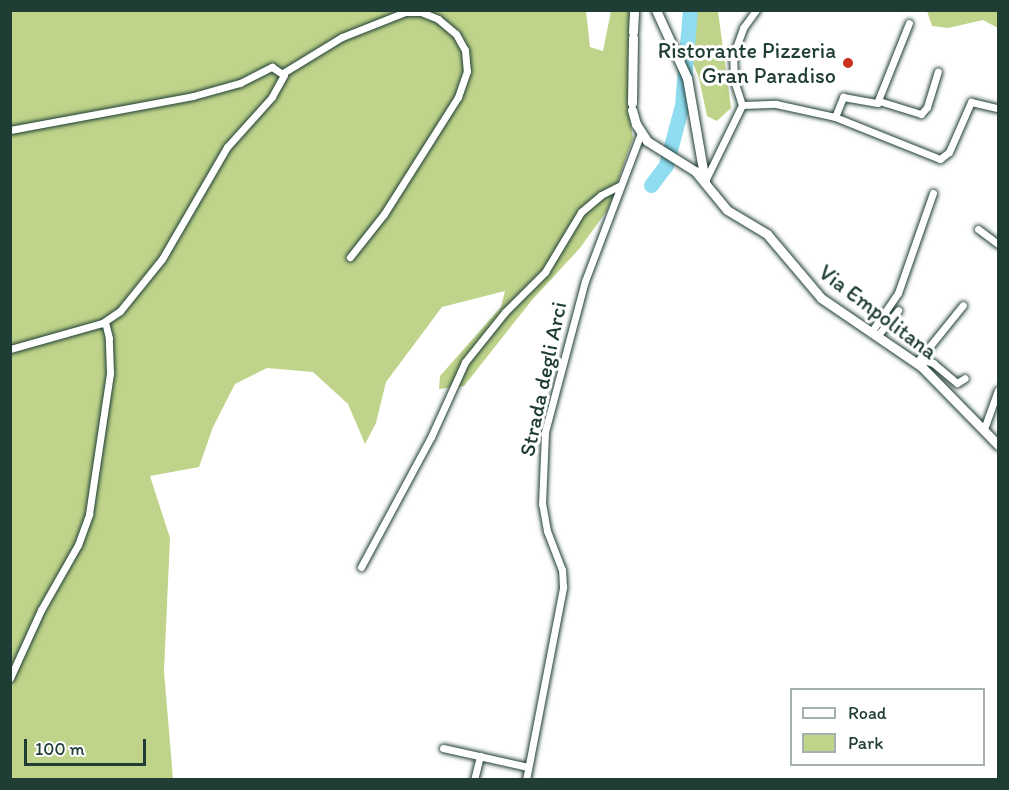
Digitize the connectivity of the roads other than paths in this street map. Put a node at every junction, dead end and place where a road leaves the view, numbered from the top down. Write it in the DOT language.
graph roads {
  1 [pos="634,10"];
  2 [pos="656,10"];
  3 [pos="756,10"];
  4 [pos="909,23"];
  5 [pos="938,72"];
  6 [pos="283,73"];
  7 [pos="879,101"];
  8 [pos="742,105"];
  9 [pos="999,108"];
  10 [pos="835,117"];
  11 [pos="10,130"];
  12 [pos="644,137"];
  13 [pos="700,147"];
  14 [pos="684,163"];
  15 [pos="705,181"];
  16 [pos="621,185"];
  17 [pos="933,193"];
  18 [pos="978,229"];
  19 [pos="999,244"];
  20 [pos="350,257"];
  21 [pos="963,305"];
  22 [pos="898,310"];
  23 [pos="105,322"];
  24 [pos="875,333"];
  25 [pos="10,349"];
  26 [pos="918,360"];
  27 [pos="965,378"];
  28 [pos="999,390"];
  29 [pos="984,429"];
  30 [pos="999,445"];
  31 [pos="361,567"];
  32 [pos="10,678"];
  33 [pos="442,748"];
  34 [pos="480,756"];
  35 [pos="528,767"];
  36 [pos="474,780"];
  37 [pos="526,780"];
  1 -- 12 [label="main road"];
  2 -- 13 [label="main road"];
  3 -- 8 [label="street"];
  4 -- 7 [label="street"];
  5 -- 7 [label="street"];
  6 -- 11 [label="street"];
  6 -- 20 [label="street"];
  6 -- 23 [label="street"];
  7 -- 10 [label="street"];
  8 -- 10 [label="street"];
  8 -- 15 [label="street"];
  9 -- 10 [label="street"];
  12 -- 14 [label="main road, Via Empolitana"];
  12 -- 16 [label="street, Strada degli Arci"];
  13 -- 14 [label="main road"];
  13 -- 15 [label="main road"];
  14 -- 15 [label="main road, Via Empolitana"];
  15 -- 24 [label="main road, Via Empolitana"];
  16 -- 31 [label="street"];
  16 -- 35 [label="street, Strada degli Arci"];
  17 -- 24 [label="street"];
  18 -- 19 [label="street"];
  21 -- 26 [label="street"];
  22 -- 24 [label="street"];
  23 -- 25 [label="street"];
  23 -- 32 [label="street"];
  24 -- 26 [label="main road, Via Empolitana"];
  26 -- 27 [label="street"];
  26 -- 29 [label="main road, Via Empolitana"];
  28 -- 29 [label="street"];
  29 -- 30 [label="main road, Via Empolitana"];
  33 -- 34 [label="street"];
  34 -- 35 [label="street"];
  34 -- 36 [label="street"];
  35 -- 37 [label="street, Strada degli Arci"];
}
